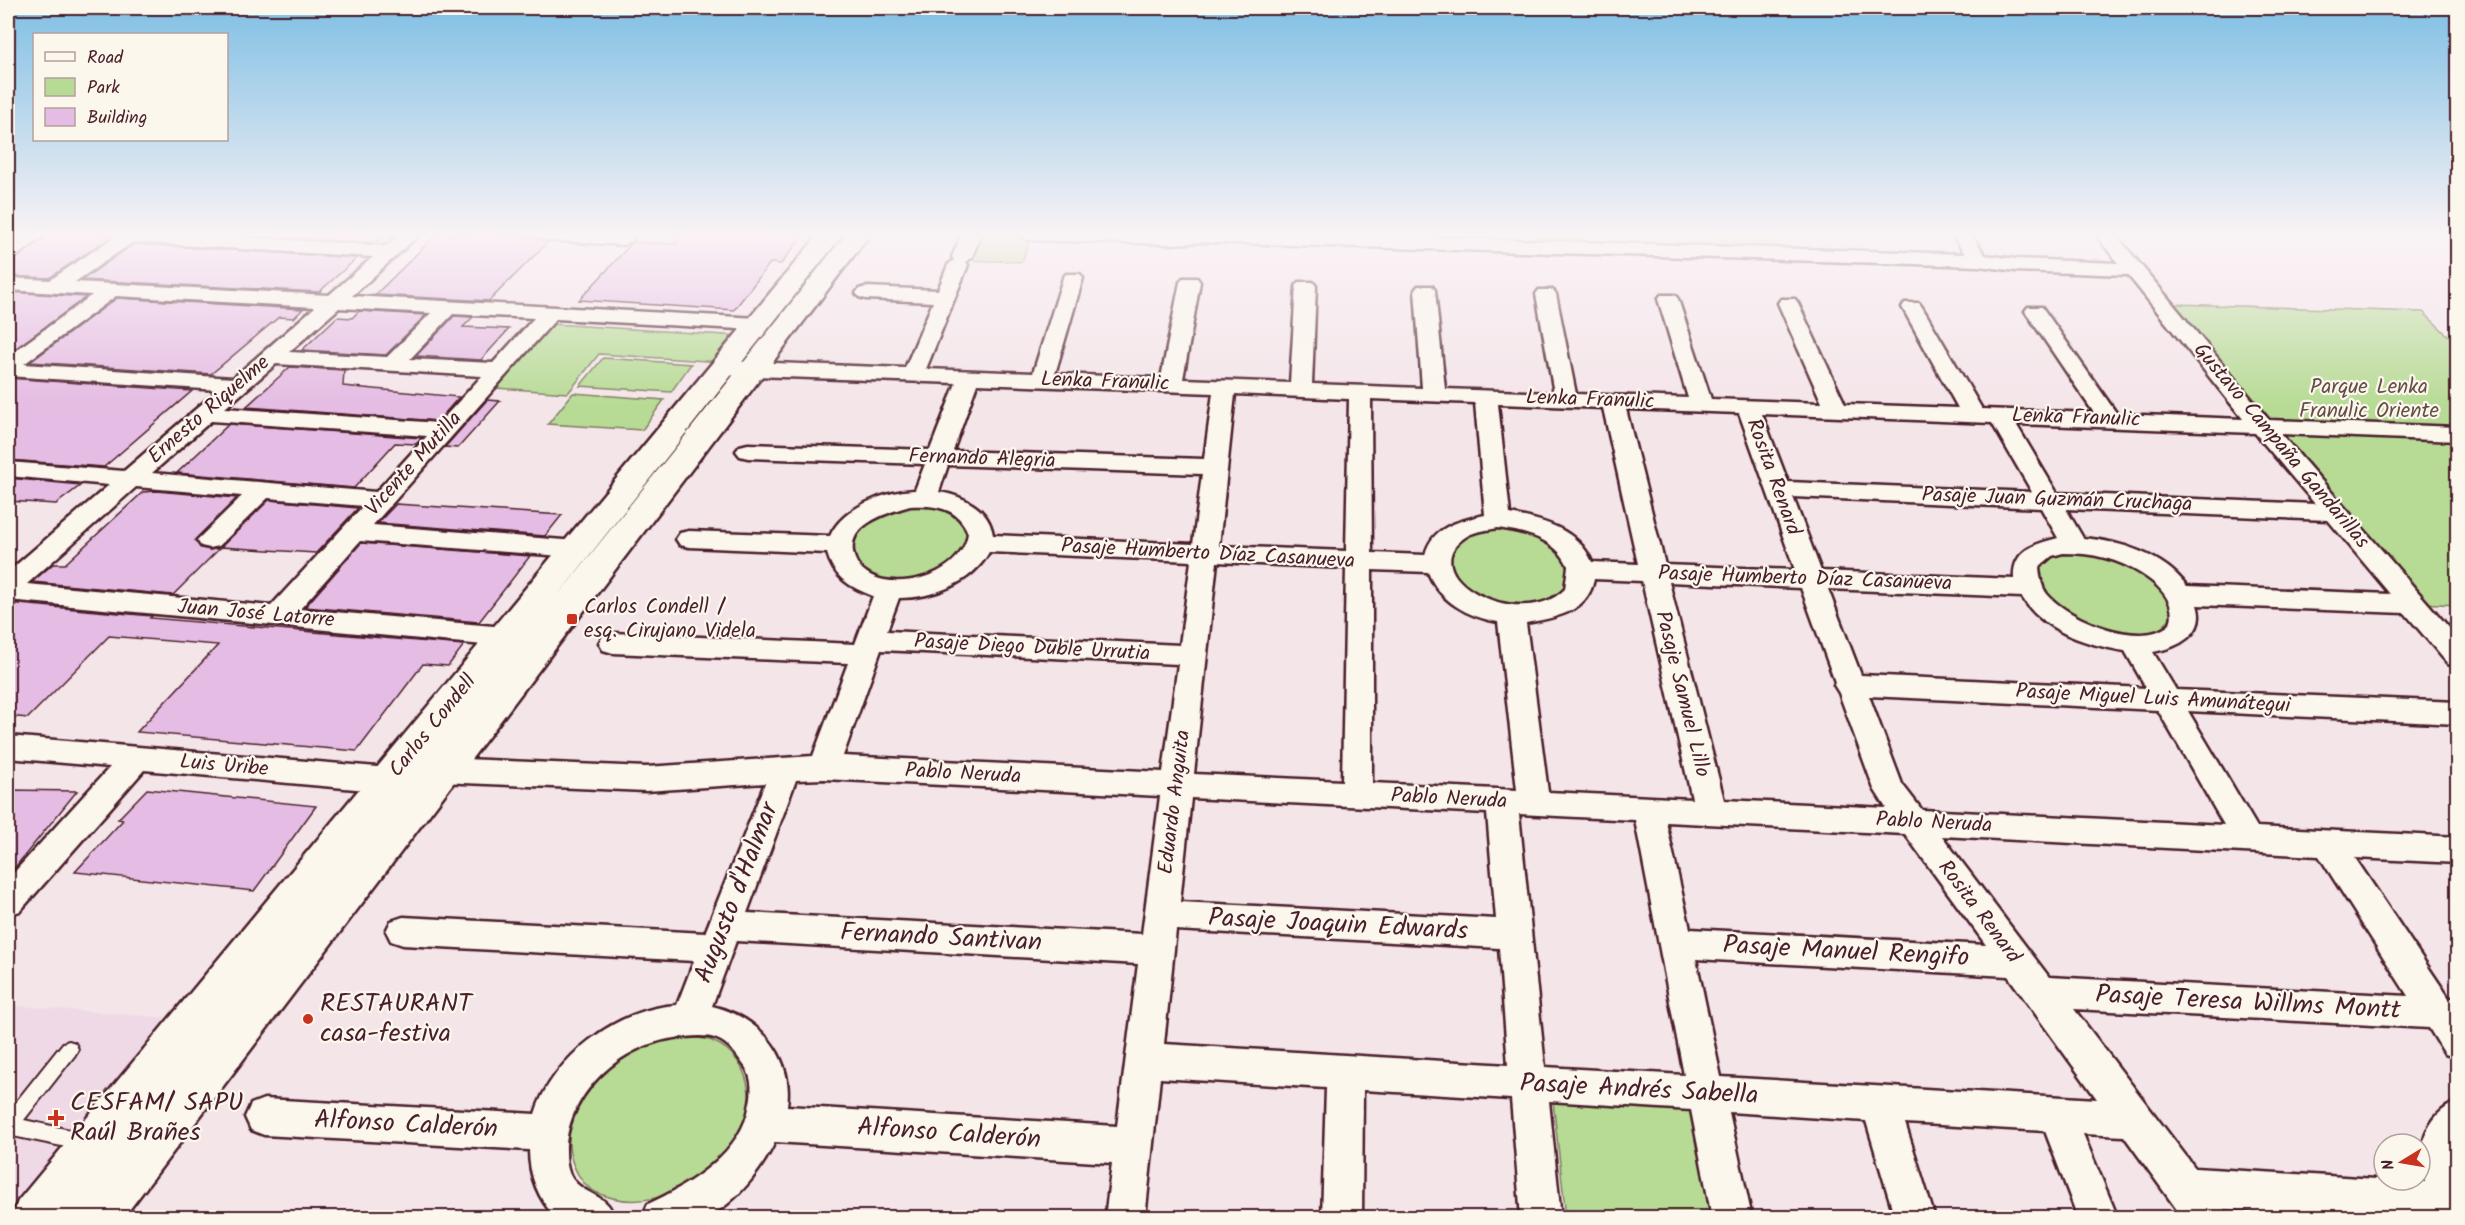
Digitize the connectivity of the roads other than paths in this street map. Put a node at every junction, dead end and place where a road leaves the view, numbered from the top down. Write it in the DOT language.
graph roads {
  1 [pos="109,291"];
  2 [pos="152,291"];
  3 [pos="345,291"];
  4 [pos="785,291"];
  5 [pos="807,291"];
  6 [pos="947,291"];
  7 [pos="1069,291"];
  8 [pos="1188,291"];
  9 [pos="1306,291"];
  10 [pos="1425,291"];
  11 [pos="2152,291"];
  12 [pos="866,293"];
  13 [pos="1546,294"];
  14 [pos="945,296"];
  15 [pos="1668,299"];
  16 [pos="334,301"];
  17 [pos="1788,303"];
  18 [pos="448,307"];
  19 [pos="1912,307"];
  20 [pos="2035,312"];
  21 [pos="550,313"];
  22 [pos="759,324"];
  23 [pos="270,357"];
  24 [pos="393,364"];
  25 [pos="8,366"];
  26 [pos="738,369"];
  27 [pos="8,370"];
  28 [pos="497,370"];
  29 [pos="913,375"];
  30 [pos="969,377"];
  31 [pos="1042,380"];
  32 [pos="1171,384"];
  33 [pos="238,385"];
  34 [pos="1225,386"];
  35 [pos="1301,389"];
  36 [pos="1360,391"];
  37 [pos="1434,394"];
  38 [pos="1486,396"];
  39 [pos="1566,399"];
  40 [pos="1612,400"];
  41 [pos="1701,404"];
  42 [pos="1747,405"];
  43 [pos="1836,408"];
  44 [pos="205,414"];
  45 [pos="1973,414"];
  46 [pos="1999,415"];
  47 [pos="2109,418"];
  48 [pos="2263,427"];
  49 [pos="445,430"];
  50 [pos="2457,434"];
  51 [pos="748,451"];
  52 [pos="939,457"];
  53 [pos="1215,467"];
  54 [pos="8,469"];
  55 [pos="129,479"];
  56 [pos="1777,489"];
  57 [pos="262,490"];
  58 [pos="924,498"];
  59 [pos="383,500"];
  60 [pos="2048,500"];
  61 [pos="2336,513"];
  62 [pos="1498,520"];
  63 [pos="354,532"];
  64 [pos="689,539"];
  65 [pos="210,540"];
  66 [pos="980,543"];
  67 [pos="838,545"];
  68 [pos="2075,545"];
  69 [pos="576,549"];
  70 [pos="1205,554"];
  71 [pos="8,557"];
  72 [pos="38,560"];
  73 [pos="1359,560"];
  74 [pos="1436,564"];
  75 [pos="1581,570"];
  76 [pos="1653,573"];
  77 [pos="1810,579"];
  78 [pos="8,586"];
  79 [pos="2029,588"];
  80 [pos="889,589"];
  81 [pos="8,591"];
  82 [pos="2180,595"];
  83 [pos="2413,604"];
  84 [pos="1511,615"];
  85 [pos="278,616"];
  86 [pos="505,637"];
  87 [pos="613,643"];
  88 [pos="2133,644"];
  89 [pos="868,647"];
  90 [pos="1193,655"];
  91 [pos="2457,657"];
  92 [pos="1848,685"];
  93 [pos="2167,700"];
  94 [pos="2457,713"];
  95 [pos="8,747"];
  96 [pos="137,758"];
  97 [pos="824,767"];
  98 [pos="786,768"];
  99 [pos="440,770"];
  100 [pos="389,780"];
  101 [pos="1177,785"];
  102 [pos="1358,794"];
  103 [pos="1518,802"];
  104 [pos="1648,809"];
  105 [pos="1711,812"];
  106 [pos="1912,822"];
  107 [pos="2248,839"];
  108 [pos="2328,843"];
  109 [pos="2457,850"];
  110 [pos="19,876"];
  111 [pos="8,901"];
  112 [pos="1162,915"];
  113 [pos="403,931"];
  114 [pos="1514,934"];
  115 [pos="720,937"];
  116 [pos="1676,943"];
  117 [pos="1157,950"];
  118 [pos="2016,962"];
  119 [pos="2038,992"];
  120 [pos="2448,1014"];
  121 [pos="689,1019"];
  122 [pos="2457,1042"];
  123 [pos="69,1049"];
  124 [pos="1144,1060"];
  125 [pos="1345,1072"];
  126 [pos="1529,1083"];
  127 [pos="1707,1094"];
  128 [pos="1880,1104"];
  129 [pos="2057,1114"];
  130 [pos="264,1117"];
  131 [pos="2134,1119"];
  132 [pos="2457,1119"];
  133 [pos="764,1123"];
  134 [pos="548,1133"];
  135 [pos="95,1143"];
  136 [pos="1134,1146"];
  137 [pos="2186,1187"];
  138 [pos="2456,1206"];
  139 [pos="35,1218"];
  140 [pos="92,1218"];
  141 [pos="594,1218"];
  142 [pos="662,1218"];
  143 [pos="1125,1218"];
  144 [pos="1342,1218"];
  145 [pos="1541,1218"];
  146 [pos="1732,1218"];
  147 [pos="1915,1218"];
  148 [pos="2098,1218"];
  149 [pos="2208,1218"];
  1 -- 25 [label="street"];
  2 -- 16 [label="street"];
  3 -- 16 [label="street, Ernesto Riquelme"];
  4 -- 22 [label="street, Carlos Condell"];
  5 -- 26 [label="street, Carlos Condell"];
  6 -- 14 [label="street"];
  7 -- 31 [label="street"];
  8 -- 32 [label="street"];
  9 -- 35 [label="street"];
  10 -- 37 [label="street"];
  11 -- 48 [label="street, Gustavo Campaña Gandarillas"];
  12 -- 14 [label="street"];
  13 -- 39 [label="street"];
  14 -- 29 [label="street"];
  15 -- 41 [label="street"];
  16 -- 18 [label="street"];
  16 -- 23 [label="street, Ernesto Riquelme"];
  17 -- 43 [label="street"];
  18 -- 21 [label="street"];
  18 -- 24 [label="street"];
  19 -- 45 [label="street"];
  20 -- 47 [label="street"];
  21 -- 22 [label="street"];
  21 -- 28 [label="street, Vicente Mutilla"];
  22 -- 26 [label="street, Carlos Condell"];
  23 -- 24 [label="street"];
  23 -- 33 [label="street, Ernesto Riquelme"];
  24 -- 28 [label="street"];
  26 -- 29 [label="street, Lenka Franulic"];
  26 -- 69 [label="street, Carlos Condell"];
  26 -- 99 [label="street, Carlos Condell"];
  27 -- 33 [label="street"];
  28 -- 49 [label="street, Vicente Mutilla"];
  29 -- 30 [label="street, Lenka Franulic"];
  30 -- 31 [label="street, Lenka Franulic"];
  30 -- 52 [label="street"];
  31 -- 32 [label="street, Lenka Franulic"];
  32 -- 34 [label="street, Lenka Franulic"];
  33 -- 44 [label="street, Ernesto Riquelme"];
  34 -- 35 [label="street, Lenka Franulic"];
  34 -- 53 [label="street, Eduardo Anguita"];
  35 -- 36 [label="street, Lenka Franulic"];
  36 -- 37 [label="street, Lenka Franulic"];
  36 -- 73 [label="street"];
  37 -- 38 [label="street, Lenka Franulic"];
  38 -- 39 [label="street, Lenka Franulic"];
  38 -- 62 [label="street"];
  39 -- 40 [label="street, Lenka Franulic"];
  40 -- 41 [label="street, Lenka Franulic"];
  40 -- 76 [label="street, Pasaje Samuel Lillo"];
  41 -- 42 [label="street, Lenka Franulic"];
  42 -- 43 [label="street, Lenka Franulic"];
  42 -- 56 [label="street, Rosita Renard"];
  43 -- 45 [label="street, Lenka Franulic"];
  44 -- 49 [label="street"];
  44 -- 55 [label="street, Ernesto Riquelme"];
  45 -- 46 [label="street, Lenka Franulic"];
  46 -- 47 [label="street, Lenka Franulic"];
  46 -- 60 [label="street"];
  47 -- 48 [label="street, Lenka Franulic"];
  48 -- 50 [label="street, Lenka Franulic"];
  48 -- 61 [label="street, Gustavo Campaña Gandarillas"];
  49 -- 59 [label="street, Vicente Mutilla"];
  51 -- 52 [label="street, Fernando Alegria"];
  52 -- 53 [label="street, Fernando Alegria"];
  52 -- 58 [label="street"];
  53 -- 70 [label="street, Eduardo Anguita"];
  54 -- 55 [label="street"];
  55 -- 57 [label="street"];
  55 -- 72 [label="street, Ernesto Riquelme"];
  56 -- 60 [label="street, Pasaje Juan Guzmán Cruchaga"];
  56 -- 77 [label="street, Rosita Renard"];
  57 -- 59 [label="street"];
  57 -- 65 [label="street"];
  58 -- 66 [label="street"];
  58 -- 67 [label="street"];
  59 -- 63 [label="street, Vicente Mutilla"];
  60 -- 61 [label="street, Pasaje Juan Guzmán Cruchaga"];
  60 -- 68 [label="street"];
  61 -- 83 [label="street, Gustavo Campaña Gandarillas"];
  62 -- 74 [label="street"];
  62 -- 75 [label="street"];
  63 -- 69 [label="street"];
  63 -- 85 [label="street, Vicente Mutilla"];
  64 -- 67 [label="street"];
  66 -- 70 [label="street, Pasaje Humberto Díaz Casanueva"];
  66 -- 80 [label="street"];
  67 -- 80 [label="street"];
  68 -- 79 [label="street"];
  68 -- 82 [label="street"];
  69 -- 86 [label="street, Carlos Condell"];
  70 -- 73 [label="street, Pasaje Humberto Díaz Casanueva"];
  70 -- 90 [label="street, Eduardo Anguita"];
  71 -- 72 [label="street"];
  72 -- 78 [label="street, Ernesto Riquelme"];
  73 -- 74 [label="street, Pasaje Humberto Díaz Casanueva"];
  73 -- 102 [label="street"];
  74 -- 84 [label="street"];
  75 -- 76 [label="street, Pasaje Humberto Díaz Casanueva"];
  75 -- 84 [label="street"];
  76 -- 77 [label="street, Pasaje Humberto Díaz Casanueva"];
  76 -- 105 [label="street, Pasaje Samuel Lillo"];
  77 -- 79 [label="street, Pasaje Humberto Díaz Casanueva"];
  77 -- 92 [label="street, Rosita Renard"];
  79 -- 88 [label="street"];
  80 -- 89 [label="street"];
  81 -- 85 [label="street, Juan José Latorre"];
  82 -- 83 [label="street"];
  82 -- 88 [label="street"];
  83 -- 91 [label="street, Gustavo Campaña Gandarillas"];
  84 -- 103 [label="street"];
  85 -- 86 [label="street, Juan José Latorre"];
  86 -- 100 [label="street, Carlos Condell"];
  87 -- 89 [label="street, Pasaje Diego Duble Urrutia"];
  88 -- 93 [label="street"];
  89 -- 90 [label="street, Pasaje Diego Duble Urrutia"];
  89 -- 97 [label="street"];
  90 -- 101 [label="street, Eduardo Anguita"];
  92 -- 93 [label="street, Pasaje Miguel Luis Amunátegui"];
  92 -- 106 [label="street, Rosita Renard"];
  93 -- 94 [label="street, Pasaje Miguel Luis Amunátegui"];
  93 -- 107 [label="street"];
  95 -- 96 [label="street, Luis Uribe"];
  96 -- 100 [label="street, Luis Uribe"];
  96 -- 110 [label="street"];
  97 -- 98 [label="street, Pablo Neruda"];
  97 -- 101 [label="street, Pablo Neruda"];
  98 -- 99 [label="street, Pablo Neruda"];
  98 -- 115 [label="street, Augusto d'Halmar"];
  99 -- 100 [label="street, Luis Uribe"];
  99 -- 140 [label="street, Carlos Condell"];
  100 -- 135 [label="street, Carlos Condell"];
  101 -- 102 [label="street, Pablo Neruda"];
  101 -- 112 [label="street, Eduardo Anguita"];
  102 -- 103 [label="street, Pablo Neruda"];
  103 -- 104 [label="street, Pablo Neruda"];
  103 -- 114 [label="street"];
  104 -- 105 [label="street, Pablo Neruda"];
  104 -- 116 [label="street"];
  105 -- 106 [label="street, Pablo Neruda"];
  106 -- 107 [label="street, Pablo Neruda"];
  106 -- 118 [label="street, Rosita Renard"];
  107 -- 108 [label="street, Pablo Neruda"];
  108 -- 109 [label="street, Pablo Neruda"];
  108 -- 120 [label="street"];
  110 -- 111 [label="street"];
  112 -- 114 [label="street, Pasaje Joaquin Edwards"];
  112 -- 117 [label="street, Eduardo Anguita"];
  113 -- 115 [label="street, Fernando Santivan"];
  114 -- 126 [label="street"];
  115 -- 117 [label="street, Fernando Santivan"];
  115 -- 121 [label="street, Augusto d'Halmar"];
  116 -- 118 [label="street, Pasaje Manuel Rengifo"];
  116 -- 127 [label="street"];
  117 -- 124 [label="street, Eduardo Anguita"];
  118 -- 119 [label="street, Rosita Renard"];
  119 -- 120 [label="street, Pasaje Teresa Willms Montt"];
  119 -- 131 [label="street, Rosita Renard"];
  120 -- 122 [label="street"];
  121 -- 133 [label="street"];
  121 -- 134 [label="street"];
  123 -- 135 [label="lane"];
  124 -- 125 [label="street, Pasaje Andrés Sabella"];
  124 -- 136 [label="street, Eduardo Anguita"];
  125 -- 126 [label="street, Pasaje Andrés Sabella"];
  125 -- 144 [label="street"];
  126 -- 127 [label="street, Pasaje Andrés Sabella"];
  126 -- 145 [label="street"];
  127 -- 128 [label="street, Pasaje Andrés Sabella"];
  127 -- 146 [label="street"];
  128 -- 129 [label="street, Pasaje Andrés Sabella"];
  128 -- 147 [label="street"];
  129 -- 131 [label="street, Pasaje Andrés Sabella"];
  129 -- 148 [label="street"];
  130 -- 134 [label="street, Alfonso Calderón"];
  131 -- 137 [label="street, Rosita Renard"];
  132 -- 138 [label="street"];
  133 -- 136 [label="street, Alfonso Calderón"];
  133 -- 142 [label="street"];
  134 -- 141 [label="street"];
  135 -- 139 [label="street, Carlos Condell"];
  136 -- 143 [label="street, Eduardo Anguita"];
  137 -- 138 [label="street"];
  137 -- 149 [label="street, Rosita Renard"];
}
